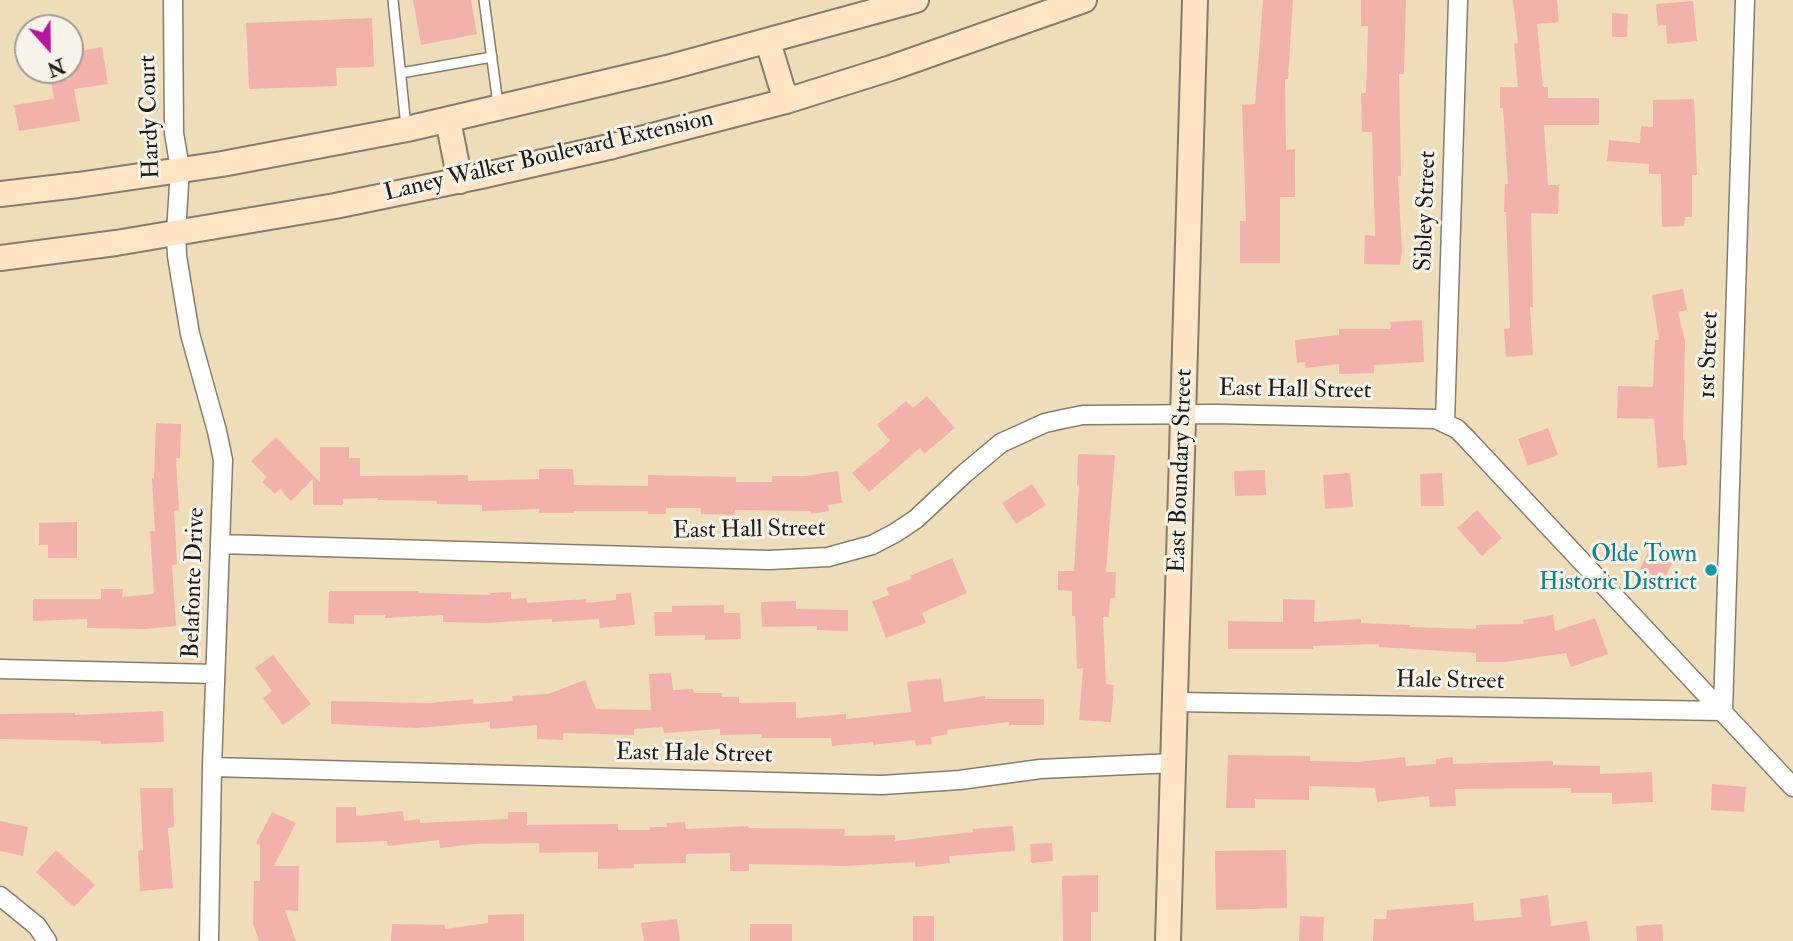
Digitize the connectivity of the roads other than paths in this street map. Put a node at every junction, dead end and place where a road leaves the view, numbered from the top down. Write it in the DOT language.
graph roads {
  1 [pos="173,0"];
  2 [pos="393,0"];
  3 [pos="484,0"];
  4 [pos="916,0"];
  5 [pos="1084,0"];
  6 [pos="1195,0"];
  7 [pos="1458,0"];
  8 [pos="1745,0"];
  9 [pos="768,42"];
  10 [pos="492,57"];
  11 [pos="401,73"];
  12 [pos="786,101"];
  13 [pos="498,109"];
  14 [pos="448,120"];
  15 [pos="407,129"];
  16 [pos="180,169"];
  17 [pos="460,181"];
  18 [pos="0,194"];
  19 [pos="176,233"];
  20 [pos="0,258"];
  21 [pos="1183,415"];
  22 [pos="1446,423"];
  23 [pos="220,544"];
  24 [pos="0,669"];
  25 [pos="215,674"];
  26 [pos="1176,702"];
  27 [pos="1723,711"];
  28 [pos="1174,763"];
  29 [pos="212,767"];
  30 [pos="1793,787"];
  31 [pos="0,897"];
  32 [pos="47,941"];
  33 [pos="209,941"];
  34 [pos="1168,941"];
  1 -- 16 [label="street, Hardy Court"];
  2 -- 11 [label="lane"];
  3 -- 10 [label="lane"];
  4 -- 9 [label="main road"];
  5 -- 12 [label="main road, Laney Walker Boulevard Extension"];
  6 -- 21 [label="main road, East Boundary Street"];
  7 -- 22 [label="street, Sibley Street"];
  8 -- 27 [label="street, 1st Street"];
  9 -- 12 [label="main road"];
  9 -- 13 [label="main road"];
  10 -- 11 [label="lane"];
  10 -- 13 [label="lane"];
  11 -- 15 [label="lane"];
  12 -- 17 [label="main road, Laney Walker Boulevard Extension"];
  13 -- 14 [label="main road"];
  14 -- 15 [label="main road"];
  14 -- 17 [label="main road"];
  15 -- 16 [label="main road"];
  16 -- 18 [label="main road"];
  16 -- 19 [label="street, Hardy Court"];
  17 -- 19 [label="main road, Laney Walker Boulevard Extension"];
  19 -- 20 [label="main road, Laney Walker Boulevard Extension"];
  19 -- 23 [label="street, Belafonte Drive"];
  21 -- 22 [label="street, East Hall Street"];
  21 -- 23 [label="street, East Hall Street"];
  21 -- 26 [label="main road, East Boundary Street"];
  22 -- 27 [label="street, East Hall Street"];
  23 -- 25 [label="street, Belafonte Drive"];
  24 -- 25 [label="street"];
  25 -- 29 [label="street, Belafonte Drive"];
  26 -- 27 [label="street, Hale Street"];
  26 -- 28 [label="main road, East Boundary Street"];
  27 -- 30 [label="street, East Hall Street"];
  28 -- 29 [label="street, East Hale Street"];
  28 -- 34 [label="main road, East Boundary Street"];
  29 -- 33 [label="street, Belafonte Drive"];
  31 -- 32 [label="street"];
}
